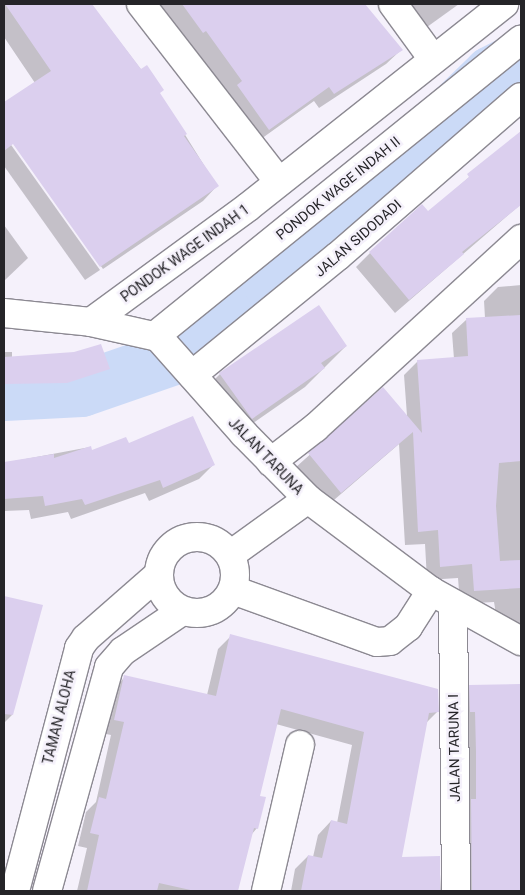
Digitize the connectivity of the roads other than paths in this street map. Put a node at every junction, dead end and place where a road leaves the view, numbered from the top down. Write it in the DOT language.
graph roads {
  1 [pos="142,4"];
  2 [pos="393,4"];
  3 [pos="504,4"];
  4 [pos="521,40"];
  5 [pos="433,59"];
  6 [pos="521,97"];
  7 [pos="278,182"];
  8 [pos="521,239"];
  9 [pos="4,313"];
  10 [pos="91,322"];
  11 [pos="160,339"];
  12 [pos="198,382"];
  13 [pos="272,462"];
  14 [pos="308,499"];
  15 [pos="230,555"];
  16 [pos="158,575"];
  17 [pos="233,590"];
  18 [pos="442,598"];
  19 [pos="182,611"];
  20 [pos="521,641"];
  21 [pos="300,745"];
  22 [pos="15,891"];
  23 [pos="47,891"];
  24 [pos="266,891"];
  25 [pos="456,891"];
  1 -- 7 [label="street"];
  2 -- 5 [label="street"];
  3 -- 5 [label="street, PONDOK WAGE INDAH 1"];
  4 -- 11 [label="street, PONDOK WAGE INDAH II"];
  5 -- 7 [label="street, PONDOK WAGE INDAH 1"];
  6 -- 12 [label="street, JALAN SIDODADI"];
  7 -- 10 [label="street, PONDOK WAGE INDAH 1"];
  8 -- 13 [label="street"];
  9 -- 10 [label="street"];
  10 -- 11 [label="street"];
  11 -- 12 [label="street, JALAN TARUNA"];
  12 -- 13 [label="street, JALAN TARUNA"];
  13 -- 14 [label="street, JALAN TARUNA"];
  14 -- 15 [label="street"];
  14 -- 18 [label="street, JALAN TARUNA"];
  15 -- 16 [label="street"];
  15 -- 17 [label="street"];
  16 -- 19 [label="street"];
  16 -- 22 [label="street, TAMAN ALOHA"];
  17 -- 18 [label="street"];
  17 -- 19 [label="street"];
  18 -- 20 [label="street, JALAN TARUNA"];
  18 -- 25 [label="street, JALAN TARUNA I"];
  19 -- 23 [label="street"];
  21 -- 24 [label="street"];
}
